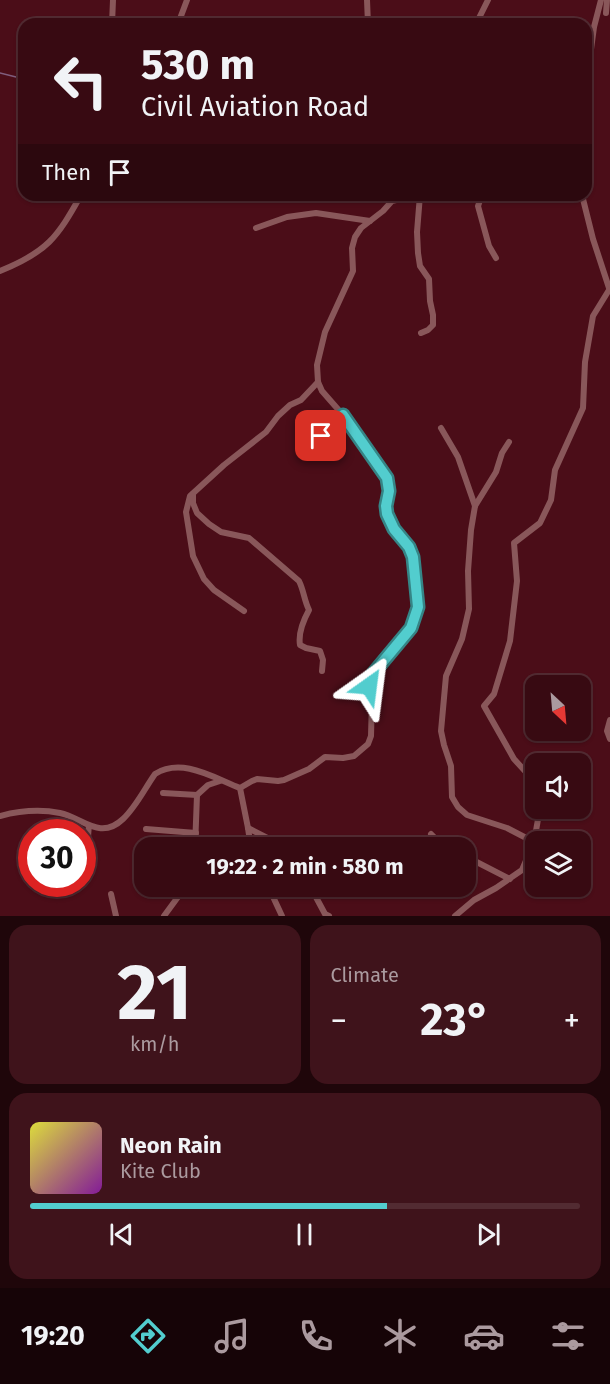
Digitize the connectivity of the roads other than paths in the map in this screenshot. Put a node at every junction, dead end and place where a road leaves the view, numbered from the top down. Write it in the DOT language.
graph roads {
  1 [pos="113,0"];
  2 [pos="187,0"];
  3 [pos="367,0"];
  4 [pos="488,0"];
  5 [pos="601,0"];
  6 [pos="607,0"];
  7 [pos="606,13"];
  8 [pos="112,18"];
  9 [pos="180,18"];
  10 [pos="368,18"];
  11 [pos="479,18"];
  12 [pos="592,46"];
  13 [pos="78,201"];
  14 [pos="392,201"];
  15 [pos="420,201"];
  16 [pos="480,201"];
  17 [pos="584,201"];
  18 [pos="370,221"];
  19 [pos="256,228"];
  20 [pos="496,258"];
  21 [pos="0,271"];
  22 [pos="610,290"];
  23 [pos="422,333"];
  24 [pos="318,382"];
  25 [pos="343,415"];
  26 [pos="441,428"];
  27 [pos="509,442"];
  28 [pos="312,446"];
  29 [pos="193,493"];
  30 [pos="475,506"];
  31 [pos="244,611"];
  32 [pos="322,671"];
  33 [pos="610,720"];
  34 [pos="610,739"];
  35 [pos="525,771"];
  36 [pos="221,781"];
  37 [pos="240,788"];
  38 [pos="163,793"];
  39 [pos="197,795"];
  40 [pos="0,816"];
  41 [pos="75,819"];
  42 [pos="96,828"];
  43 [pos="248,828"];
  44 [pos="146,830"];
  45 [pos="196,833"];
  46 [pos="431,834"];
  47 [pos="196,837"];
  48 [pos="249,837"];
  49 [pos="266,837"];
  50 [pos="434,837"];
  51 [pos="525,837"];
  52 [pos="476,862"];
  53 [pos="525,863"];
  54 [pos="510,879"];
  55 [pos="111,894"];
  56 [pos="178,897"];
  57 [pos="273,897"];
  58 [pos="316,897"];
  59 [pos="116,916"];
  60 [pos="164,916"];
  61 [pos="282,916"];
  62 [pos="329,916"];
  63 [pos="455,916"];
  1 -- 8 [label="street"];
  2 -- 9 [label="street"];
  3 -- 10 [label="street"];
  4 -- 11 [label="street"];
  5 -- 12 [label="street"];
  6 -- 7 [label="street"];
  13 -- 21 [label="street"];
  14 -- 18 [label="street"];
  15 -- 23 [label="street"];
  16 -- 20 [label="street"];
  17 -- 22 [label="street"];
  18 -- 19 [label="street"];
  18 -- 24 [label="street"];
  22 -- 35 [label="street"];
  24 -- 25 [label="street"];
  24 -- 29 [label="street"];
  25 -- 28 [label="street"];
  25 -- 37 [label="street"];
  26 -- 30 [label="street"];
  27 -- 30 [label="street"];
  29 -- 31 [label="street"];
  29 -- 32 [label="street"];
  30 -- 51 [label="street"];
  33 -- 34 [label="street"];
  36 -- 37 [label="street"];
  36 -- 39 [label="street"];
  36 -- 42 [label="street"];
  37 -- 43 [label="street"];
  38 -- 39 [label="street"];
  39 -- 45 [label="street"];
  40 -- 41 [label="street"];
  43 -- 48 [label="street"];
  43 -- 49 [label="street"];
  44 -- 45 [label="street"];
  45 -- 47 [label="street"];
  46 -- 50 [label="street"];
  52 -- 54 [label="street"];
  53 -- 54 [label="street"];
  54 -- 63 [label="street"];
  55 -- 59 [label="street"];
  56 -- 60 [label="street"];
  57 -- 61 [label="street"];
  58 -- 62 [label="street"];
}
